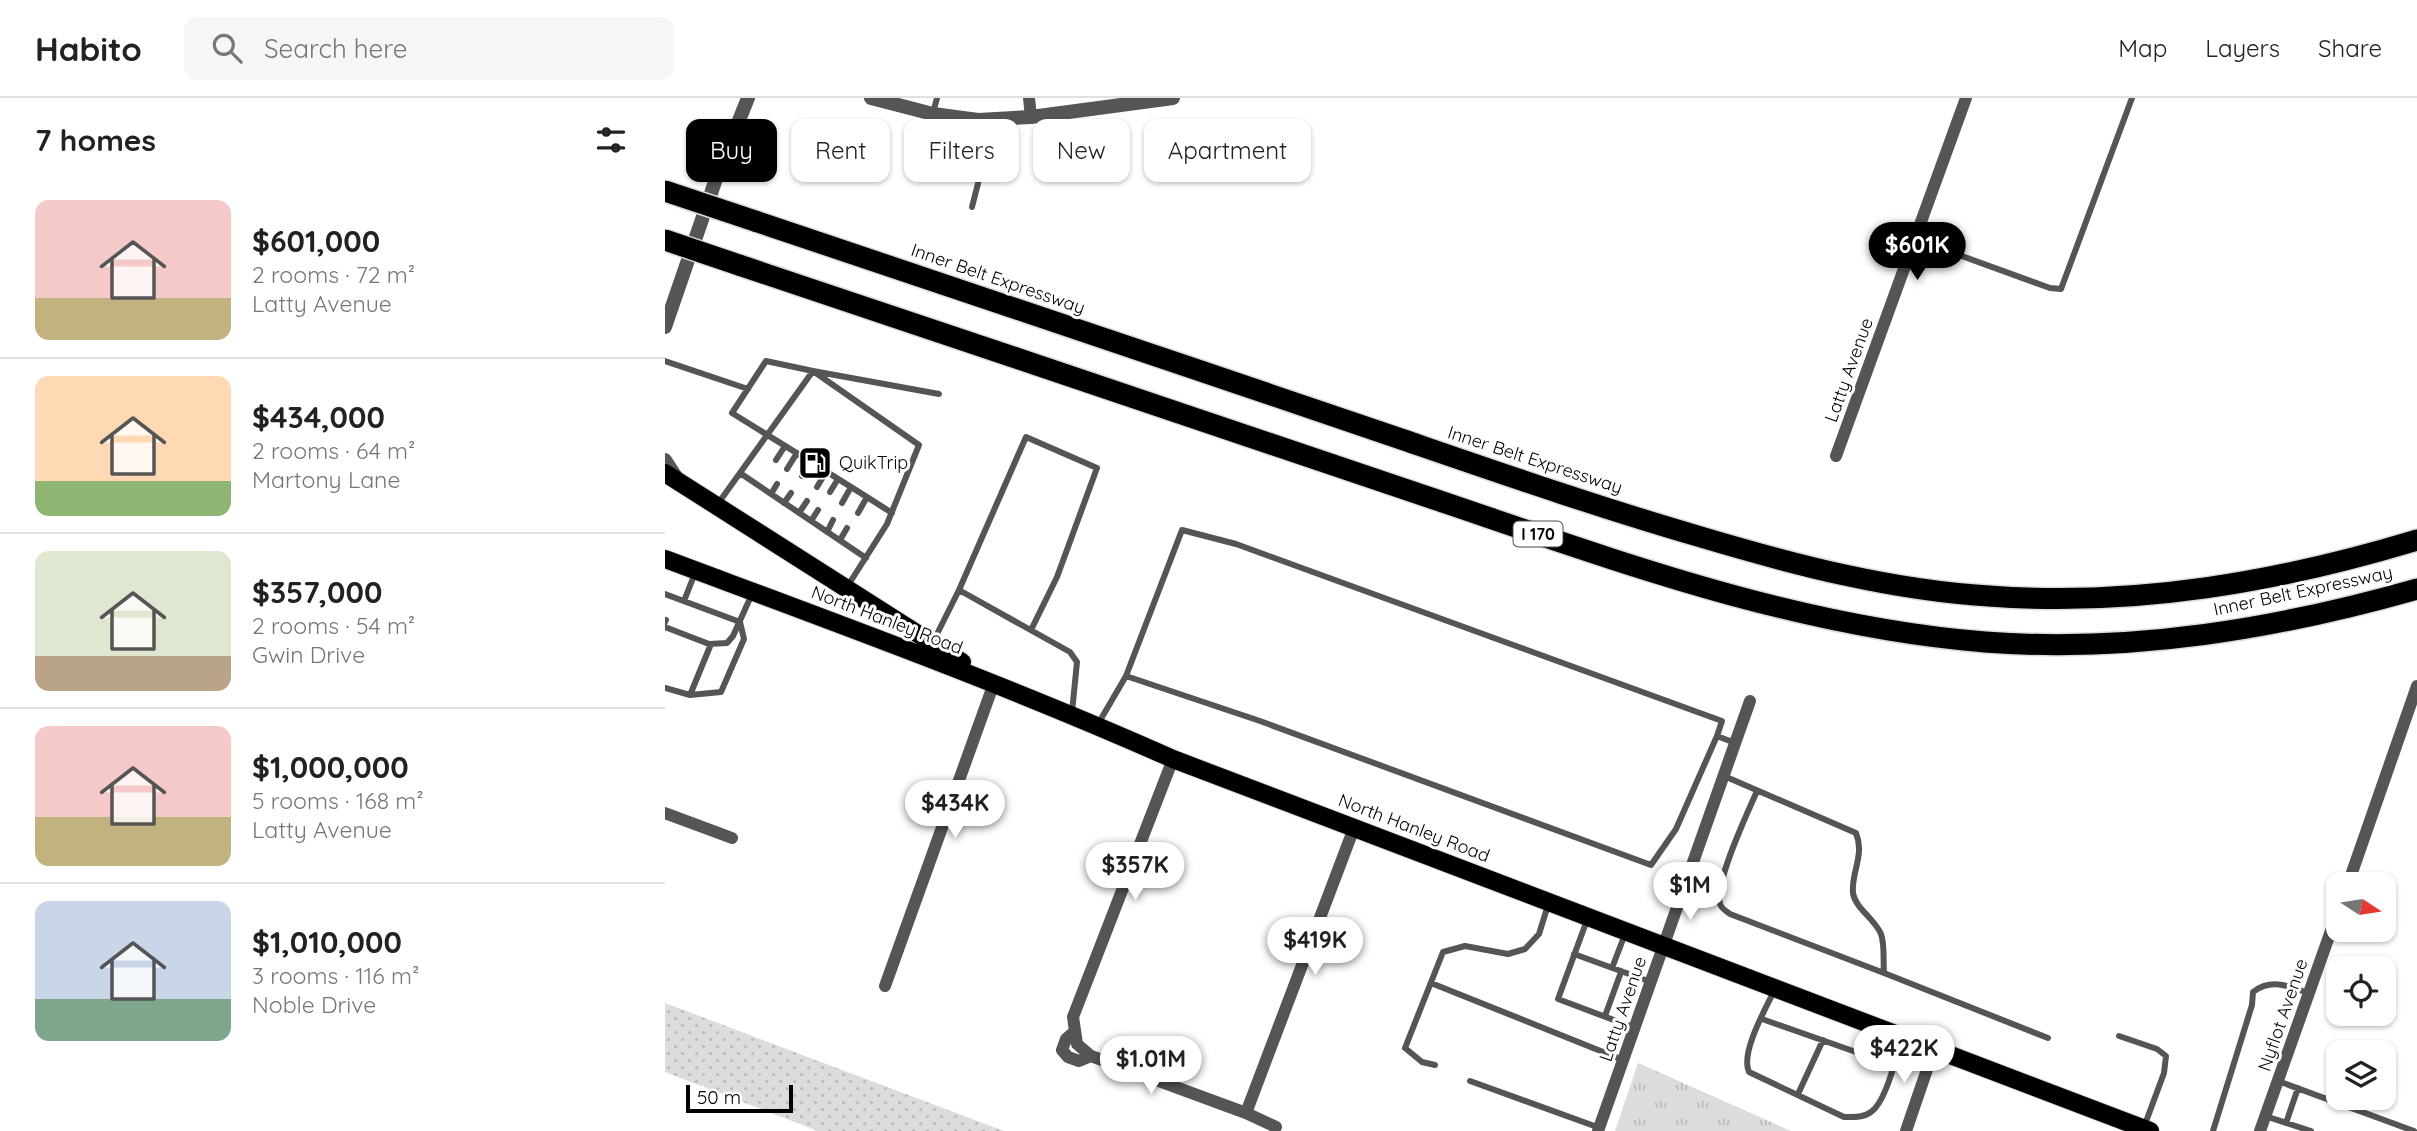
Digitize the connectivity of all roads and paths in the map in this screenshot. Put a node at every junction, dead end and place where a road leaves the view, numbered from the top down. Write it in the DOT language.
graph roads {
  1 [pos="748,98"];
  2 [pos="871,98"];
  3 [pos="937,98"];
  4 [pos="1029,98"];
  5 [pos="1173,98"];
  6 [pos="1966,98"];
  7 [pos="2132,98"];
  8 [pos="933,114"];
  9 [pos="1031,117"];
  10 [pos="976,119"];
  11 [pos="1000,119"];
  12 [pos="978,182"];
  13 [pos="665,191"];
  14 [pos="972,207"];
  15 [pos="1915,239"];
  16 [pos="665,240"];
  17 [pos="665,327"];
  18 [pos="665,361"];
  19 [pos="813,371"];
  20 [pos="747,389"];
  21 [pos="939,394"];
  22 [pos="767,435"];
  23 [pos="785,446"];
  24 [pos="797,453"];
  25 [pos="1836,456"];
  26 [pos="665,460"];
  27 [pos="776,460"];
  28 [pos="811,462"];
  29 [pos="787,469"];
  30 [pos="827,472"];
  31 [pos="665,473"];
  32 [pos="740,473"];
  33 [pos="802,476"];
  34 [pos="764,478"];
  35 [pos="838,479"];
  36 [pos="681,484"];
  37 [pos="777,484"];
  38 [pos="759,486"];
  39 [pos="817,486"];
  40 [pos="851,487"];
  41 [pos="830,492"];
  42 [pos="771,494"];
  43 [pos="790,494"];
  44 [pos="867,497"];
  45 [pos="807,501"];
  46 [pos="784,503"];
  47 [pos="842,503"];
  48 [pos="717,506"];
  49 [pos="818,510"];
  50 [pos="799,513"];
  51 [pos="857,513"];
  52 [pos="892,513"];
  53 [pos="833,520"];
  54 [pos="811,521"];
  55 [pos="848,528"];
  56 [pos="827,532"];
  57 [pos="2417,540"];
  58 [pos="840,541"];
  59 [pos="866,558"];
  60 [pos="665,559"];
  61 [pos="696,570"];
  62 [pos="846,589"];
  63 [pos="2417,589"];
  64 [pos="959,590"];
  65 [pos="753,592"];
  66 [pos="665,594"];
  67 [pos="684,601"];
  68 [pos="740,622"];
  69 [pos="665,623"];
  70 [pos="1031,630"];
  71 [pos="711,644"];
  72 [pos="930,650"];
  73 [pos="1126,676"];
  74 [pos="994,683"];
  75 [pos="2417,686"];
  76 [pos="665,688"];
  77 [pos="690,695"];
  78 [pos="1750,701"];
  79 [pos="1072,714"];
  80 [pos="1098,726"];
  81 [pos="1717,736"];
  82 [pos="1735,743"];
  83 [pos="1173,759"];
  84 [pos="1724,776"];
  85 [pos="1758,791"];
  86 [pos="665,813"];
  87 [pos="1354,828"];
  88 [pos="732,838"];
  89 [pos="2352,872"];
  90 [pos="1549,903"];
  91 [pos="1587,918"];
  92 [pos="1625,932"];
  93 [pos="2327,942"];
  94 [pos="1663,947"];
  95 [pos="1574,954"];
  96 [pos="1612,968"];
  97 [pos="1621,972"];
  98 [pos="1884,974"];
  99 [pos="1651,982"];
  100 [pos="1431,983"];
  101 [pos="885,986"];
  102 [pos="1775,989"];
  103 [pos="2309,993"];
  104 [pos="1605,1016"];
  105 [pos="1762,1019"];
  106 [pos="1635,1028"];
  107 [pos="2119,1036"];
  108 [pos="1903,1038"];
  109 [pos="2048,1038"];
  110 [pos="1823,1040"];
  111 [pos="1934,1049"];
  112 [pos="1623,1060"];
  113 [pos="1435,1065"];
  114 [pos="1893,1065"];
  115 [pos="1470,1081"];
  116 [pos="2278,1081"];
  117 [pos="2298,1088"];
  118 [pos="1798,1094"];
  119 [pos="1245,1113"];
  120 [pos="2265,1116"];
  121 [pos="2286,1123"];
  122 [pos="1276,1127"];
  123 [pos="1599,1129"];
  124 [pos="2145,1130"];
  125 [pos="1906,1131"];
  126 [pos="2213,1131"];
  127 [pos="2260,1131"];
  128 [pos="2311,1131"];
  129 [pos="2414,1131"];
  1 -- 17 [label="street"];
  2 -- 8 [label="street"];
  3 -- 8 [label="lane"];
  4 -- 9 [label="street"];
  5 -- 9 [label="street"];
  6 -- 15 [label="street, Latty Avenue"];
  7 -- 15 [label="lane"];
  8 -- 10 [label="street"];
  9 -- 11 [label="street"];
  12 -- 14 [label="lane"];
  13 -- 57 [label="highway, Inner Belt Expressway / I 170, bridge"];
  15 -- 25 [label="street, Latty Avenue"];
  16 -- 63 [label="highway, Inner Belt Expressway / I 170, bridge"];
  18 -- 20 [label="lane"];
  19 -- 20 [label="lane"];
  19 -- 21 [label="lane"];
  19 -- 22 [label="lane"];
  19 -- 52 [label="lane"];
  20 -- 22 [label="lane"];
  22 -- 23 [label="lane"];
  22 -- 32 [label="lane"];
  23 -- 24 [label="lane"];
  23 -- 27 [label="lane"];
  24 -- 28 [label="lane"];
  24 -- 29 [label="lane"];
  26 -- 36 [label="street"];
  28 -- 30 [label="lane"];
  28 -- 33 [label="lane"];
  30 -- 35 [label="lane"];
  30 -- 39 [label="lane"];
  31 -- 36 [label="main road"];
  32 -- 38 [label="lane"];
  32 -- 48 [label="lane"];
  34 -- 38 [label="lane"];
  35 -- 40 [label="lane"];
  35 -- 41 [label="lane"];
  36 -- 48 [label="main road"];
  37 -- 42 [label="lane"];
  38 -- 42 [label="lane"];
  40 -- 44 [label="lane"];
  40 -- 47 [label="lane"];
  42 -- 46 [label="lane"];
  43 -- 46 [label="lane"];
  44 -- 51 [label="lane"];
  44 -- 52 [label="lane"];
  45 -- 50 [label="lane"];
  46 -- 50 [label="lane"];
  48 -- 62 [label="main road"];
  49 -- 54 [label="lane"];
  50 -- 54 [label="lane"];
  52 -- 59 [label="lane"];
  53 -- 56 [label="lane"];
  54 -- 56 [label="lane"];
  55 -- 58 [label="lane"];
  56 -- 58 [label="lane"];
  58 -- 59 [label="lane"];
  59 -- 62 [label="lane"];
  60 -- 61 [label="main road, North Hanley Road"];
  61 -- 65 [label="main road, North Hanley Road"];
  61 -- 67 [label="lane"];
  62 -- 72 [label="main road"];
  64 -- 70 [label="lane"];
  64 -- 70 [label="lane"];
  64 -- 72 [label="lane"];
  65 -- 68 [label="lane"];
  65 -- 72 [label="main road, North Hanley Road"];
  66 -- 67 [label="lane"];
  67 -- 68 [label="lane"];
  68 -- 71 [label="lane"];
  68 -- 77 [label="lane"];
  69 -- 71 [label="lane"];
  70 -- 79 [label="lane"];
  71 -- 77 [label="lane"];
  72 -- 74 [label="main road, North Hanley Road"];
  73 -- 80 [label="lane"];
  73 -- 81 [label="lane"];
  73 -- 81 [label="lane"];
  74 -- 79 [label="main road, North Hanley Road"];
  74 -- 101 [label="street"];
  75 -- 89 [label="street"];
  76 -- 77 [label="lane"];
  78 -- 82 [label="street, Latty Avenue"];
  79 -- 80 [label="main road, North Hanley Road"];
  80 -- 83 [label="main road, North Hanley Road"];
  81 -- 82 [label="lane"];
  82 -- 84 [label="street, Latty Avenue"];
  83 -- 87 [label="main road, North Hanley Road"];
  83 -- 119 [label="street"];
  84 -- 85 [label="lane"];
  84 -- 94 [label="street, Latty Avenue"];
  85 -- 98 [label="lane"];
  85 -- 98 [label="lane"];
  86 -- 88 [label="street"];
  87 -- 90 [label="main road, North Hanley Road"];
  87 -- 119 [label="street"];
  90 -- 91 [label="main road, North Hanley Road"];
  90 -- 100 [label="lane"];
  91 -- 92 [label="main road, North Hanley Road"];
  91 -- 95 [label="lane"];
  92 -- 94 [label="main road, North Hanley Road"];
  92 -- 96 [label="lane"];
  93 -- 103 [label="street, Nyflot Avenue"];
  94 -- 99 [label="street, Latty Avenue"];
  94 -- 102 [label="main road, North Hanley Road"];
  95 -- 96 [label="lane"];
  95 -- 104 [label="lane"];
  96 -- 97 [label="lane"];
  97 -- 99 [label="lane"];
  97 -- 104 [label="lane"];
  98 -- 109 [label="lane"];
  99 -- 106 [label="street, Latty Avenue"];
  100 -- 112 [label="lane"];
  100 -- 113 [label="lane"];
  102 -- 105 [label="lane"];
  102 -- 108 [label="main road, North Hanley Road"];
  103 -- 116 [label="street, Nyflot Avenue"];
  103 -- 126 [label="lane"];
  104 -- 106 [label="lane"];
  105 -- 110 [label="lane"];
  105 -- 118 [label="lane"];
  106 -- 112 [label="street, Latty Avenue"];
  107 -- 124 [label="lane"];
  108 -- 111 [label="main road, North Hanley Road"];
  108 -- 114 [label="lane"];
  110 -- 114 [label="lane"];
  110 -- 118 [label="lane"];
  111 -- 124 [label="main road, North Hanley Road"];
  111 -- 125 [label="street"];
  112 -- 123 [label="street, Latty Avenue"];
  114 -- 118 [label="lane"];
  115 -- 123 [label="lane"];
  116 -- 117 [label="lane"];
  116 -- 120 [label="street, Nyflot Avenue"];
  117 -- 121 [label="lane"];
  117 -- 129 [label="lane"];
  119 -- 122 [label="street"];
  120 -- 121 [label="lane"];
  120 -- 127 [label="street, Nyflot Avenue"];
  121 -- 128 [label="lane"];
}
